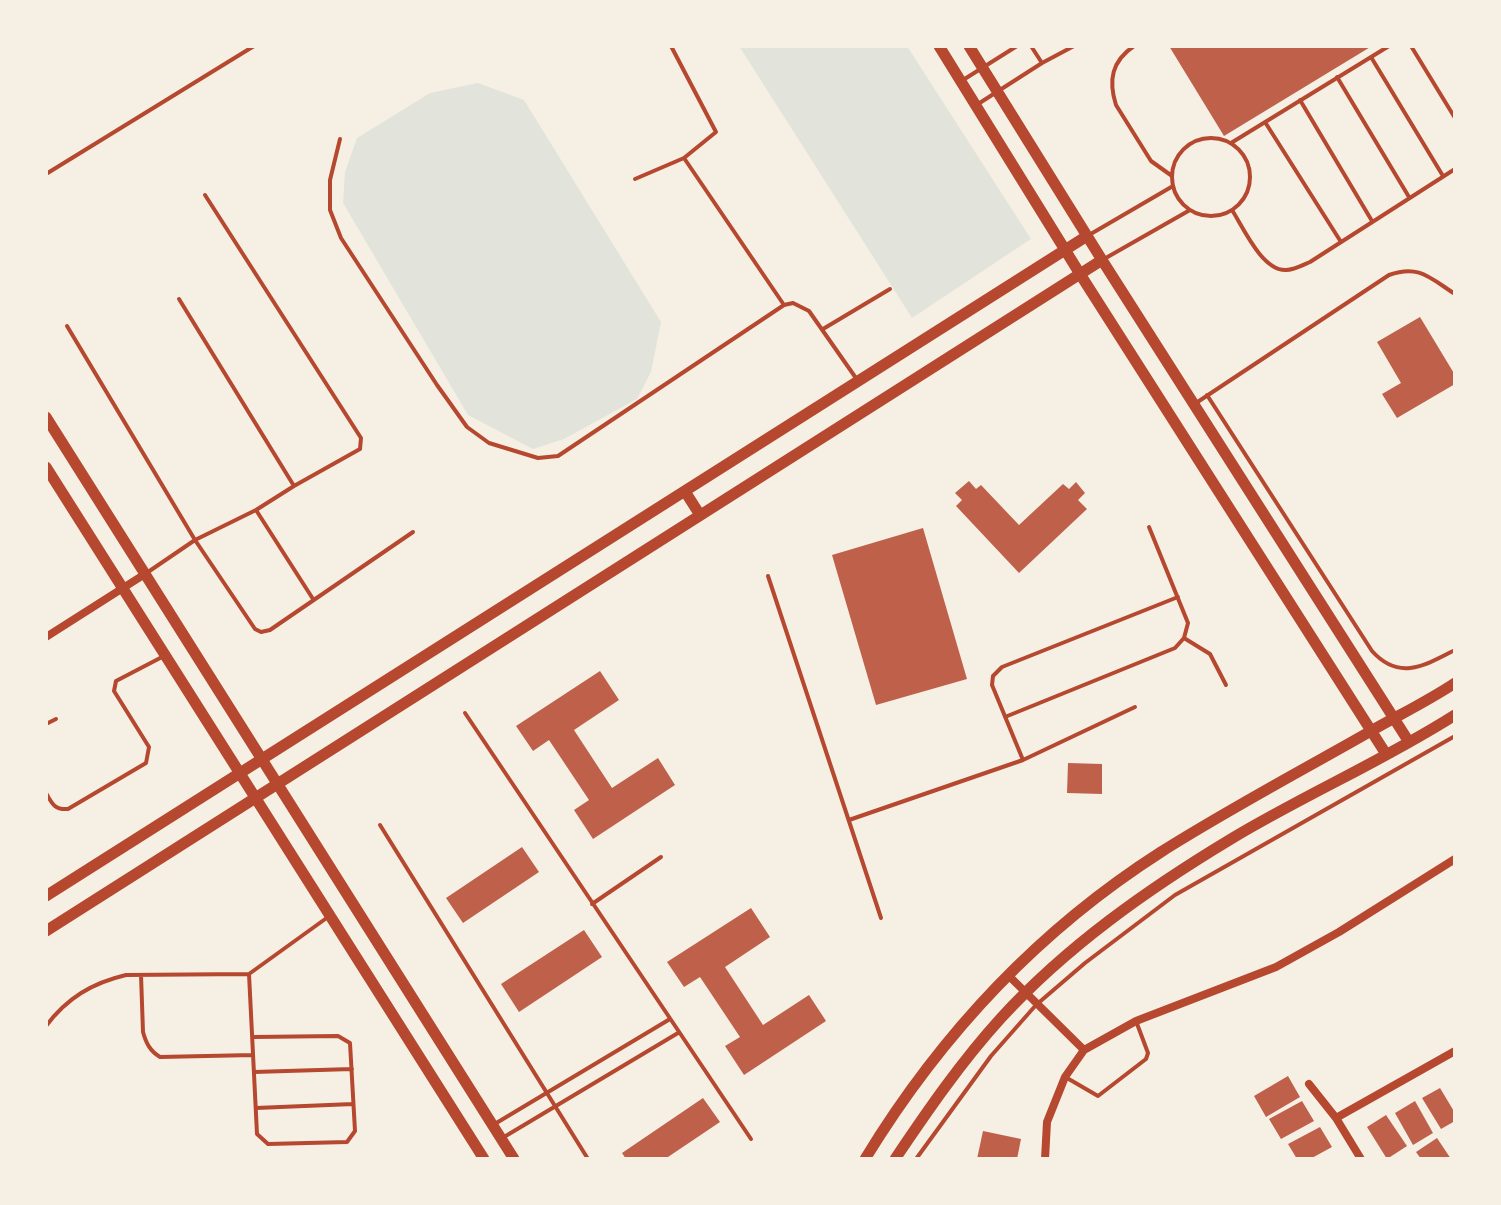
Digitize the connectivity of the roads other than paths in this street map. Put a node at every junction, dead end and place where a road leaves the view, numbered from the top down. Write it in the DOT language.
graph roads {
  1 [pos="254,46"];
  2 [pos="671,46"];
  3 [pos="939,46"];
  4 [pos="969,46"];
  5 [pos="1017,46"];
  6 [pos="1031,46"];
  7 [pos="1074,46"];
  8 [pos="1134,46"];
  9 [pos="1389,46"];
  10 [pos="1411,46"];
  11 [pos="1371,57"];
  12 [pos="1042,63"];
  13 [pos="983,68"];
  14 [pos="1337,77"];
  15 [pos="961,81"];
  16 [pos="998,92"];
  17 [pos="1300,100"];
  18 [pos="976,106"];
  19 [pos="1455,118"];
  20 [pos="1265,121"];
  21 [pos="340,139"];
  22 [pos="1230,144"];
  23 [pos="684,158"];
  24 [pos="1455,169"];
  25 [pos="46,174"];
  26 [pos="1172,176"];
  27 [pos="1443,176"];
  28 [pos="635,179"];
  29 [pos="1173,186"];
  30 [pos="205,195"];
  31 [pos="1409,197"];
  32 [pos="1190,210"];
  33 [pos="1232,210"];
  34 [pos="1372,221"];
  35 [pos="1087,236"];
  36 [pos="1341,242"];
  37 [pos="1065,249"];
  38 [pos="1102,260"];
  39 [pos="1080,274"];
  40 [pos="890,289"];
  41 [pos="1455,294"];
  42 [pos="179,299"];
  43 [pos="784,305"];
  44 [pos="67,326"];
  45 [pos="823,329"];
  46 [pos="859,383"];
  47 [pos="1207,395"];
  48 [pos="1194,404"];
  49 [pos="46,417"];
  50 [pos="46,467"];
  51 [pos="294,486"];
  52 [pos="686,493"];
  53 [pos="256,510"];
  54 [pos="700,515"];
  55 [pos="1149,527"];
  56 [pos="413,532"];
  57 [pos="195,540"];
  58 [pos="145,574"];
  59 [pos="768,576"];
  60 [pos="123,588"];
  61 [pos="1178,597"];
  62 [pos="313,600"];
  63 [pos="46,637"];
  64 [pos="1184,638"];
  65 [pos="1455,650"];
  66 [pos="166,655"];
  67 [pos="1455,683"];
  68 [pos="1226,685"];
  69 [pos="1135,707"];
  70 [pos="465,713"];
  71 [pos="1455,715"];
  72 [pos="1005,717"];
  73 [pos="1396,718"];
  74 [pos="56,719"];
  75 [pos="46,724"];
  76 [pos="1372,730"];
  77 [pos="1455,736"];
  78 [pos="1409,742"];
  79 [pos="1386,754"];
  80 [pos="261,757"];
  81 [pos="1023,760"];
  82 [pos="240,771"];
  83 [pos="278,784"];
  84 [pos="46,793"];
  85 [pos="256,798"];
  86 [pos="849,820"];
  87 [pos="380,825"];
  88 [pos="661,857"];
  89 [pos="1455,859"];
  90 [pos="46,896"];
  91 [pos="592,904"];
  92 [pos="330,915"];
  93 [pos="881,918"];
  94 [pos="46,931"];
  95 [pos="249,974"];
  96 [pos="141,975"];
  97 [pos="1008,975"];
  98 [pos="1026,994"];
  99 [pos="1036,1005"];
  100 [pos="670,1019"];
  101 [pos="1136,1021"];
  102 [pos="46,1026"];
  103 [pos="679,1032"];
  104 [pos="253,1037"];
  105 [pos="1084,1050"];
  106 [pos="1455,1051"];
  107 [pos="253,1055"];
  108 [pos="352,1069"];
  109 [pos="254,1072"];
  110 [pos="1065,1077"];
  111 [pos="1309,1084"];
  112 [pos="547,1093"];
  113 [pos="354,1104"];
  114 [pos="556,1107"];
  115 [pos="256,1108"];
  116 [pos="1336,1118"];
  117 [pos="493,1125"];
  118 [pos="502,1139"];
  119 [pos="751,1139"];
  120 [pos="484,1159"];
  121 [pos="514,1159"];
  122 [pos="588,1159"];
  123 [pos="865,1159"];
  124 [pos="895,1159"];
  125 [pos="916,1159"];
  126 [pos="1045,1159"];
  127 [pos="1361,1159"];
  1 -- 25 [label="lane"];
  2 -- 23 [label="lane"];
  3 -- 15 [label="main road"];
  4 -- 13 [label="main road"];
  5 -- 13 [label="lane"];
  6 -- 12 [label="lane"];
  7 -- 12 [label="lane"];
  8 -- 26 [label="lane"];
  9 -- 11 [label="lane"];
  10 -- 19 [label="lane"];
  11 -- 14 [label="lane"];
  11 -- 27 [label="lane"];
  12 -- 16 [label="lane"];
  13 -- 15 [label="lane"];
  13 -- 16 [label="main road"];
  14 -- 17 [label="lane"];
  14 -- 31 [label="lane"];
  15 -- 18 [label="main road"];
  16 -- 18 [label="lane"];
  16 -- 35 [label="main road"];
  17 -- 20 [label="lane"];
  17 -- 34 [label="lane"];
  18 -- 37 [label="main road"];
  20 -- 22 [label="lane"];
  20 -- 36 [label="lane"];
  21 -- 43 [label="lane"];
  22 -- 26 [label="lane"];
  22 -- 33 [label="lane"];
  23 -- 28 [label="lane"];
  23 -- 43 [label="lane"];
  24 -- 27 [label="lane"];
  26 -- 29 [label="lane"];
  27 -- 31 [label="lane"];
  29 -- 32 [label="lane"];
  29 -- 35 [label="lane"];
  30 -- 51 [label="lane"];
  31 -- 34 [label="lane"];
  32 -- 33 [label="lane"];
  32 -- 38 [label="lane"];
  33 -- 36 [label="lane"];
  34 -- 36 [label="lane"];
  35 -- 37 [label="main road"];
  35 -- 38 [label="main road"];
  37 -- 39 [label="main road"];
  37 -- 46 [label="main road"];
  38 -- 39 [label="main road"];
  38 -- 48 [label="main road"];
  39 -- 54 [label="main road"];
  39 -- 76 [label="main road"];
  40 -- 45 [label="lane"];
  41 -- 47 [label="lane"];
  42 -- 51 [label="lane"];
  43 -- 45 [label="lane"];
  44 -- 57 [label="lane"];
  45 -- 46 [label="lane"];
  46 -- 52 [label="main road"];
  47 -- 48 [label="lane"];
  47 -- 65 [label="lane"];
  48 -- 73 [label="main road"];
  49 -- 58 [label="main road"];
  50 -- 60 [label="main road"];
  51 -- 53 [label="lane"];
  52 -- 54 [label="main road"];
  52 -- 80 [label="main road"];
  53 -- 57 [label="lane"];
  53 -- 62 [label="lane"];
  54 -- 83 [label="main road"];
  55 -- 61 [label="lane"];
  56 -- 62 [label="lane"];
  57 -- 58 [label="lane"];
  57 -- 62 [label="lane"];
  58 -- 60 [label="street"];
  58 -- 80 [label="main road"];
  59 -- 86 [label="lane"];
  60 -- 63 [label="street"];
  60 -- 66 [label="main road"];
  61 -- 64 [label="lane"];
  61 -- 72 [label="lane"];
  64 -- 68 [label="lane"];
  64 -- 72 [label="lane"];
  66 -- 82 [label="main road"];
  66 -- 84 [label="lane"];
  67 -- 73 [label="main road"];
  69 -- 81 [label="lane"];
  70 -- 91 [label="lane"];
  71 -- 78 [label="main road"];
  72 -- 81 [label="lane"];
  73 -- 76 [label="main road"];
  73 -- 78 [label="main road"];
  74 -- 75 [label="lane"];
  76 -- 79 [label="main road"];
  76 -- 97 [label="main road"];
  77 -- 99 [label="lane"];
  78 -- 79 [label="main road"];
  79 -- 98 [label="main road"];
  80 -- 82 [label="main road"];
  80 -- 83 [label="main road"];
  81 -- 86 [label="lane"];
  82 -- 85 [label="main road"];
  82 -- 90 [label="main road"];
  83 -- 85 [label="main road"];
  83 -- 117 [label="main road"];
  85 -- 92 [label="main road"];
  85 -- 94 [label="main road"];
  86 -- 93 [label="lane"];
  87 -- 112 [label="lane"];
  88 -- 91 [label="lane"];
  89 -- 101 [label="street"];
  91 -- 100 [label="lane"];
  92 -- 95 [label="lane"];
  92 -- 120 [label="main road"];
  95 -- 96 [label="lane"];
  95 -- 104 [label="lane"];
  96 -- 102 [label="lane"];
  96 -- 107 [label="lane"];
  97 -- 98 [label="street"];
  97 -- 123 [label="main road"];
  98 -- 99 [label="street"];
  98 -- 124 [label="main road"];
  99 -- 105 [label="street"];
  99 -- 125 [label="lane"];
  100 -- 103 [label="lane"];
  100 -- 112 [label="lane"];
  101 -- 105 [label="street"];
  101 -- 110 [label="lane"];
  103 -- 114 [label="lane"];
  103 -- 119 [label="lane"];
  104 -- 107 [label="lane"];
  104 -- 108 [label="lane"];
  105 -- 110 [label="street"];
  106 -- 116 [label="street"];
  107 -- 109 [label="lane"];
  108 -- 109 [label="lane"];
  108 -- 113 [label="lane"];
  109 -- 115 [label="lane"];
  110 -- 126 [label="street"];
  111 -- 116 [label="street"];
  112 -- 114 [label="lane"];
  112 -- 117 [label="lane"];
  113 -- 115 [label="lane"];
  113 -- 115 [label="lane"];
  114 -- 118 [label="lane"];
  114 -- 122 [label="lane"];
  116 -- 127 [label="street"];
  117 -- 118 [label="main road"];
  118 -- 121 [label="main road"];
}
